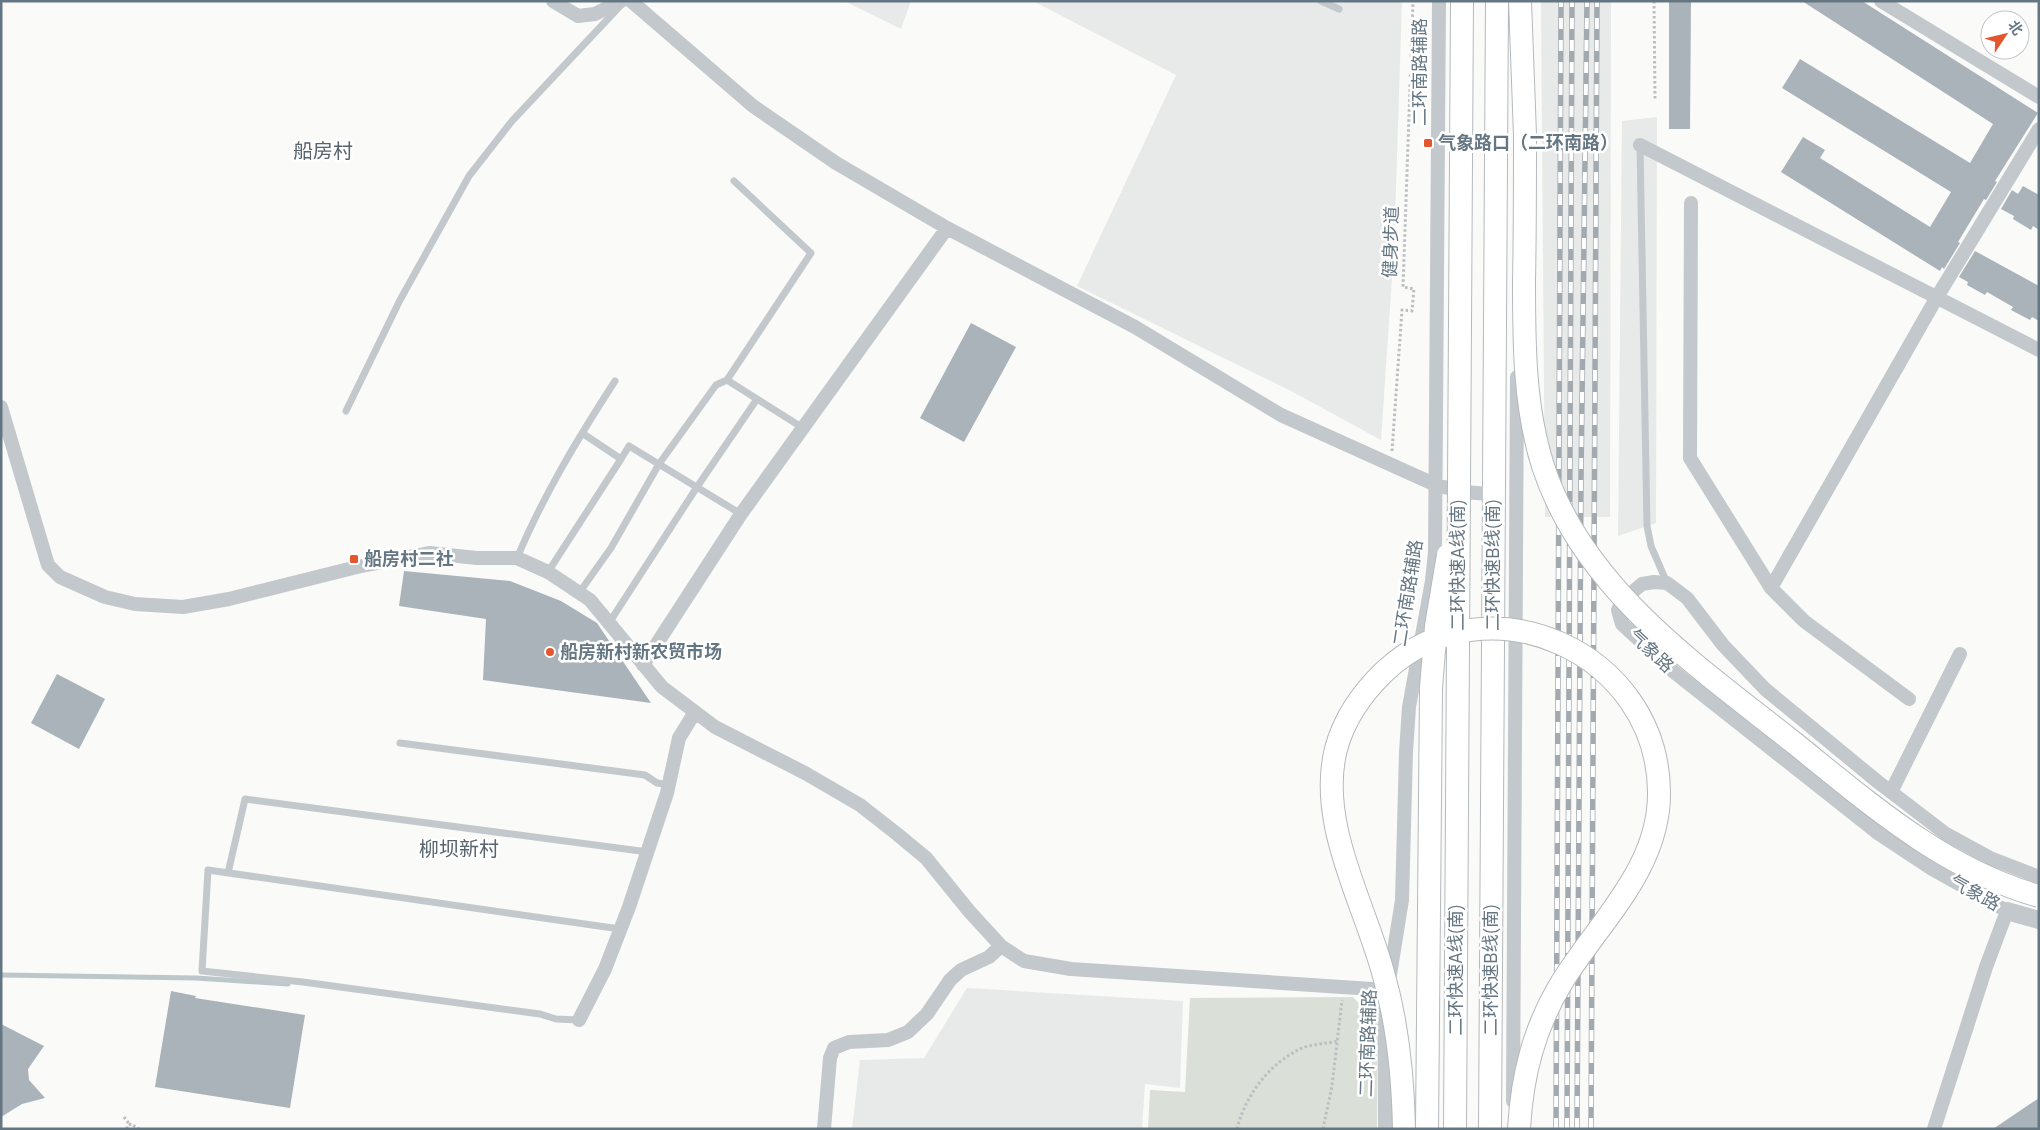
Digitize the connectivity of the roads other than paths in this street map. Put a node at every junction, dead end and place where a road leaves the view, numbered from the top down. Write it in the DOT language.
graph roads {
  1 [pos="553,1"];
  2 [pos="623,1"];
  3 [pos="631,1"];
  4 [pos="1321,1"];
  5 [pos="1439,1"];
  6 [pos="1462,1"];
  7 [pos="1497,1"];
  8 [pos="1520,1"];
  9 [pos="1881,1"];
  10 [pos="1339,9"];
  11 [pos="2039,97"];
  12 [pos="2039,129"];
  13 [pos="1640,145"];
  14 [pos="734,181"];
  15 [pos="1691,203"];
  16 [pos="947,228"];
  17 [pos="1937,297"];
  18 [pos="2039,350"];
  19 [pos="727,380"];
  20 [pos="615,381"];
  21 [pos="757,398"];
  22 [pos="1,407"];
  23 [pos="346,411"];
  24 [pos="803,428"];
  25 [pos="582,433"];
  26 [pos="621,459"];
  27 [pos="659,464"];
  28 [pos="1459,473"];
  29 [pos="1436,485"];
  30 [pos="697,487"];
  31 [pos="1489,494"];
  32 [pos="741,514"];
  33 [pos="516,558"];
  34 [pos="548,572"];
  35 [pos="1667,583"];
  36 [pos="1771,588"];
  37 [pos="579,593"];
  38 [pos="609,624"];
  39 [pos="1960,654"];
  40 [pos="643,665"];
  41 [pos="1909,699"];
  42 [pos="695,712"];
  43 [pos="400,743"];
  44 [pos="669,785"];
  45 [pos="1891,792"];
  46 [pos="649,852"];
  47 [pos="228,873"];
  48 [pos="2039,877"];
  49 [pos="2039,896"];
  50 [pos="2007,911"];
  51 [pos="2039,920"];
  52 [pos="620,929"];
  53 [pos="1001,946"];
  54 [pos="1387,990"];
  55 [pos="579,1020"];
  56 [pos="824,1129"];
  57 [pos="1385,1129"];
  58 [pos="1404,1129"];
  59 [pos="1427,1129"];
  60 [pos="1455,1129"];
  61 [pos="1490,1129"];
  62 [pos="1512,1129"];
  63 [pos="1519,1129"];
  64 [pos="1934,1129"];
  1 -- 2 [label="street"];
  2 -- 23 [label="lane"];
  3 -- 16 [label="street"];
  4 -- 10 [label="lane"];
  5 -- 29 [label="street, 二环南路辅路"];
  6 -- 28 [label="highway, 二环快速A线(南), bridge"];
  7 -- 61 [label="highway, 二环快速B线(南)"];
  8 -- 49 [label="highway, bridge"];
  8 -- 62 [label="street"];
  9 -- 11 [label="street"];
  12 -- 17 [label="street"];
  13 -- 17 [label="street"];
  13 -- 35 [label="lane"];
  14 -- 19 [label="lane"];
  15 -- 36 [label="street"];
  16 -- 24 [label="street"];
  16 -- 29 [label="street"];
  17 -- 18 [label="street"];
  17 -- 36 [label="street"];
  19 -- 21 [label="lane"];
  19 -- 27 [label="lane"];
  20 -- 25 [label="lane"];
  21 -- 24 [label="lane"];
  21 -- 30 [label="lane"];
  22 -- 33 [label="street"];
  24 -- 32 [label="street"];
  25 -- 26 [label="lane"];
  25 -- 33 [label="lane"];
  26 -- 27 [label="lane"];
  26 -- 34 [label="lane"];
  27 -- 30 [label="lane"];
  27 -- 37 [label="lane"];
  28 -- 59 [label="highway, bridge"];
  28 -- 60 [label="highway, 二环快速A线(南), bridge"];
  29 -- 31 [label="street"];
  29 -- 54 [label="street, 二环南路辅路"];
  30 -- 32 [label="lane"];
  30 -- 38 [label="lane"];
  32 -- 40 [label="street"];
  33 -- 34 [label="street"];
  34 -- 37 [label="street"];
  35 -- 45 [label="street"];
  35 -- 50 [label="street, 气象路"];
  36 -- 41 [label="street"];
  37 -- 38 [label="street"];
  38 -- 40 [label="street"];
  39 -- 45 [label="street"];
  40 -- 42 [label="street"];
  42 -- 44 [label="street"];
  42 -- 53 [label="street"];
  43 -- 44 [label="lane"];
  44 -- 46 [label="street"];
  45 -- 48 [label="street"];
  46 -- 47 [label="lane"];
  46 -- 52 [label="street"];
  47 -- 52 [label="lane"];
  47 -- 55 [label="lane"];
  50 -- 51 [label="street, 气象路"];
  50 -- 64 [label="street"];
  52 -- 55 [label="street"];
  53 -- 54 [label="street"];
  53 -- 56 [label="street"];
  54 -- 57 [label="street, 二环南路辅路"];
  58 -- 63 [label="highway, bridge"];
}
